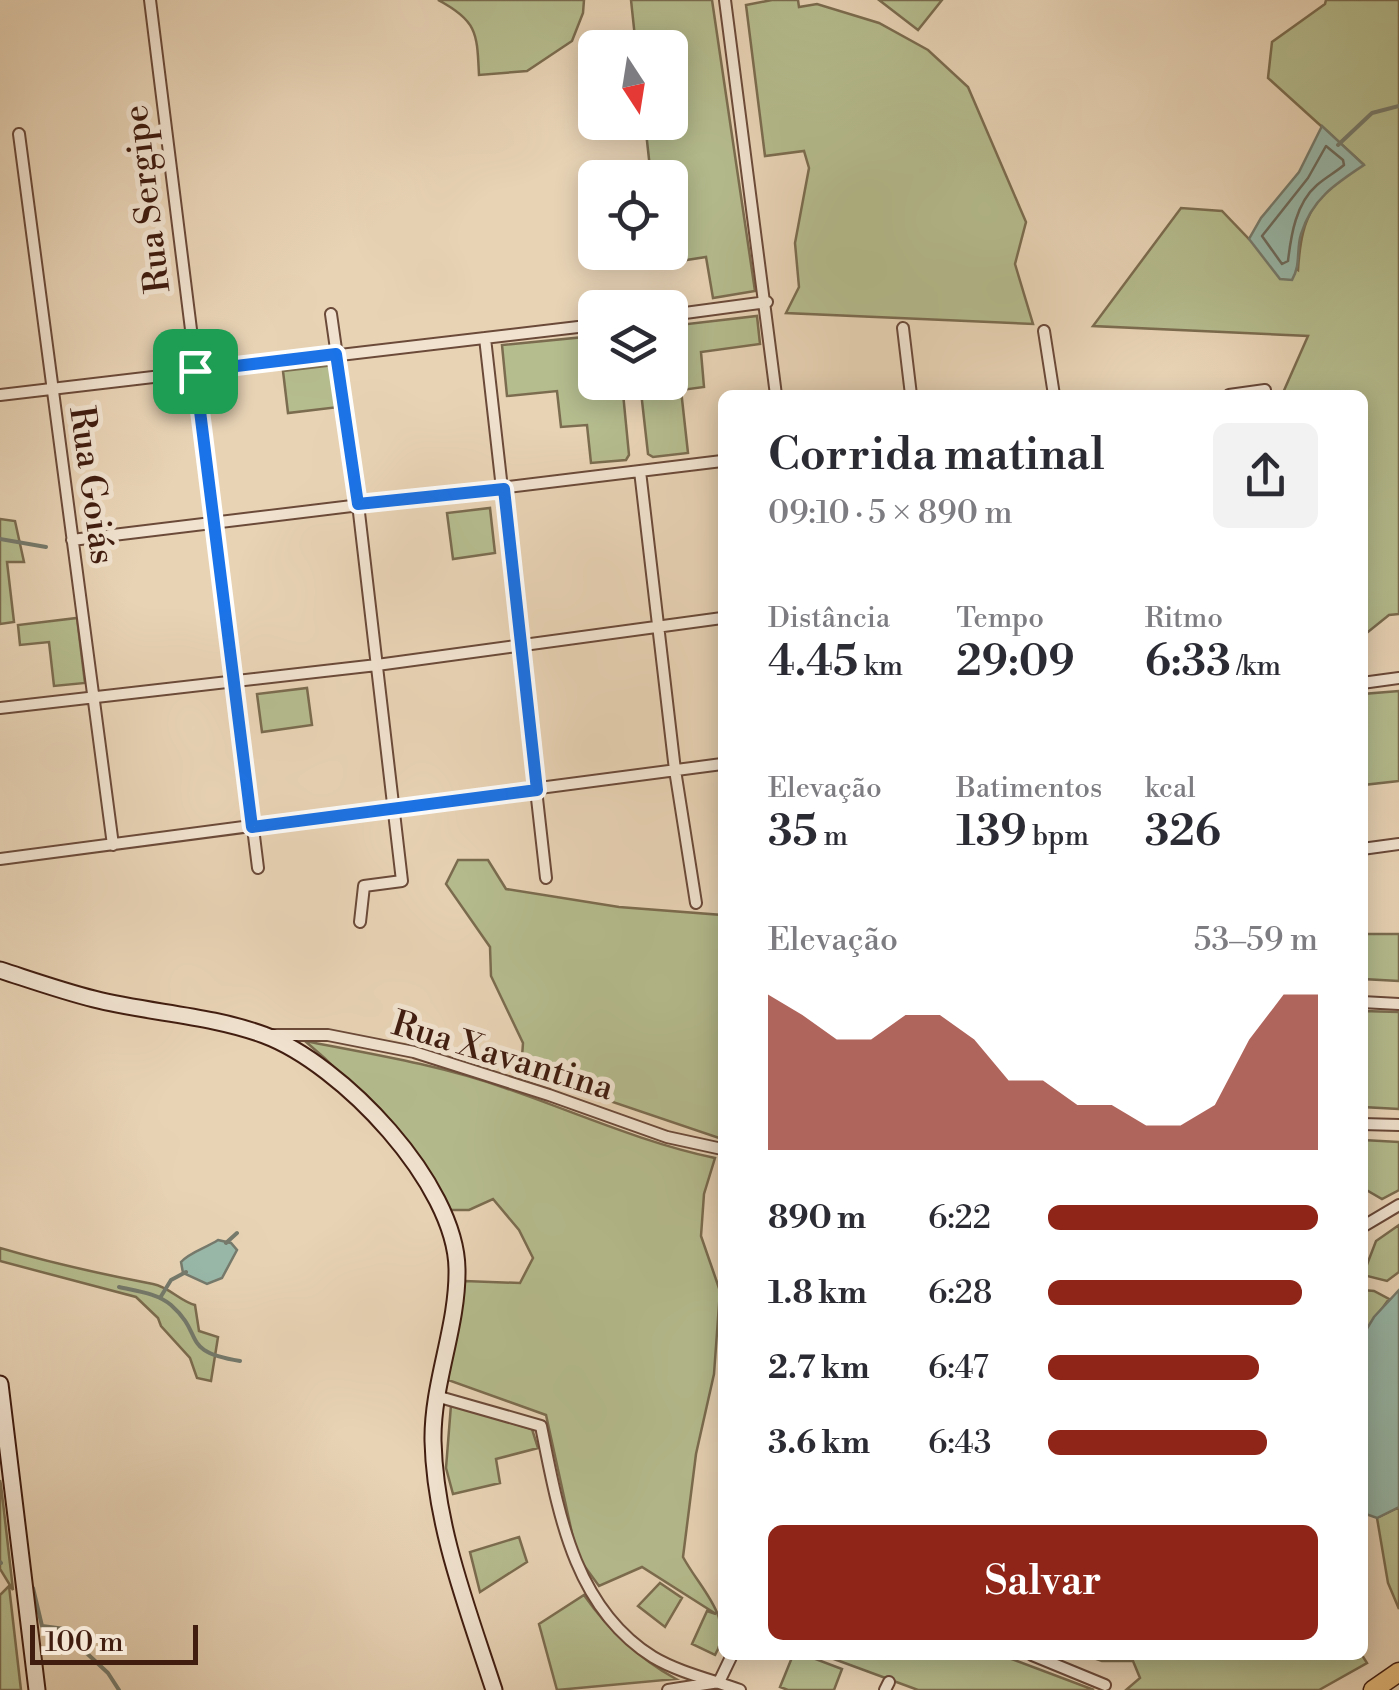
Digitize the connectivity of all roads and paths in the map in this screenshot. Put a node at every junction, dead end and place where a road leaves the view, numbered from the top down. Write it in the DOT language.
graph roads {
  1 [pos="150,0"];
  2 [pos="725,0"];
  3 [pos="19,134"];
  4 [pos="766,302"];
  5 [pos="688,313"];
  6 [pos="331,314"];
  7 [pos="578,327"];
  8 [pos="903,328"];
  9 [pos="1044,332"];
  10 [pos="485,338"];
  11 [pos="336,354"];
  12 [pos="195,371"];
  13 [pos="52,388"];
  14 [pos="775,390"];
  15 [pos="910,390"];
  16 [pos="1053,390"];
  17 [pos="0,395"];
  18 [pos="718,461"];
  19 [pos="640,471"];
  20 [pos="504,489"];
  21 [pos="358,504"];
  22 [pos="214,523"];
  23 [pos="72,540"];
  24 [pos="718,619"];
  25 [pos="660,626"];
  26 [pos="520,645"];
  27 [pos="377,665"];
  28 [pos="1399,678"];
  29 [pos="233,680"];
  30 [pos="1368,682"];
  31 [pos="95,696"];
  32 [pos="0,708"];
  33 [pos="718,765"];
  34 [pos="675,770"];
  35 [pos="537,790"];
  36 [pos="394,807"];
  37 [pos="252,827"];
  38 [pos="113,844"];
  39 [pos="1399,844"];
  40 [pos="1368,848"];
  41 [pos="0,859"];
  42 [pos="258,868"];
  43 [pos="546,878"];
  44 [pos="696,903"];
  45 [pos="360,922"];
  46 [pos="0,970"];
  47 [pos="1368,1002"];
  48 [pos="1399,1004"];
  49 [pos="263,1035"];
  50 [pos="1368,1124"];
  51 [pos="1399,1126"];
  52 [pos="718,1147"];
  53 [pos="1399,1205"];
  54 [pos="1368,1220"];
  55 [pos="0,1384"];
  56 [pos="436,1396"];
  57 [pos="730,1660"];
  58 [pos="1044,1660"];
  59 [pos="1399,1672"];
  60 [pos="719,1682"];
  61 [pos="1105,1686"];
  62 [pos="37,1690"];
  63 [pos="494,1690"];
  64 [pos="668,1690"];
  65 [pos="740,1690"];
  66 [pos="1373,1690"];
  1 -- 12 [label="street, Rua Sergipe"];
  2 -- 4 [label="street"];
  3 -- 13 [label="street, Rua Goiás"];
  4 -- 5 [label="street"];
  4 -- 14 [label="street"];
  6 -- 11 [label="street"];
  7 -- 10 [label="street"];
  8 -- 15 [label="street"];
  9 -- 16 [label="street"];
  10 -- 11 [label="street"];
  10 -- 20 [label="street"];
  11 -- 12 [label="street"];
  11 -- 21 [label="street"];
  12 -- 13 [label="street"];
  12 -- 22 [label="street, Rua Sergipe"];
  13 -- 17 [label="street"];
  13 -- 23 [label="street, Rua Goiás"];
  18 -- 19 [label="street"];
  19 -- 20 [label="street"];
  19 -- 25 [label="street"];
  20 -- 21 [label="street"];
  20 -- 26 [label="street"];
  21 -- 22 [label="street"];
  21 -- 27 [label="street"];
  22 -- 23 [label="street"];
  22 -- 29 [label="street, Rua Sergipe"];
  23 -- 31 [label="street, Rua Goiás"];
  24 -- 25 [label="street"];
  25 -- 26 [label="street"];
  25 -- 34 [label="street"];
  26 -- 27 [label="street"];
  26 -- 35 [label="street"];
  27 -- 29 [label="street"];
  27 -- 36 [label="street"];
  28 -- 30 [label="street"];
  29 -- 31 [label="street"];
  29 -- 37 [label="street, Rua Sergipe"];
  31 -- 32 [label="street"];
  31 -- 38 [label="street, Rua Goiás"];
  33 -- 34 [label="street"];
  34 -- 35 [label="street"];
  34 -- 44 [label="street"];
  35 -- 36 [label="street"];
  35 -- 43 [label="street"];
  36 -- 37 [label="street"];
  36 -- 45 [label="street"];
  37 -- 38 [label="street"];
  37 -- 42 [label="street, Rua Sergipe"];
  38 -- 41 [label="street"];
  39 -- 40 [label="street"];
  46 -- 49 [label="main road"];
  47 -- 48 [label="street"];
  49 -- 52 [label="street, Rua Xavantina"];
  49 -- 56 [label="main road"];
  50 -- 51 [label="street"];
  53 -- 54 [label="street"];
  55 -- 62 [label="main road"];
  56 -- 60 [label="street"];
  56 -- 63 [label="main road"];
  57 -- 60 [label="street"];
  58 -- 61 [label="street"];
  59 -- 66 [label="main road"];
  60 -- 64 [label="street"];
  60 -- 65 [label="street"];
}
